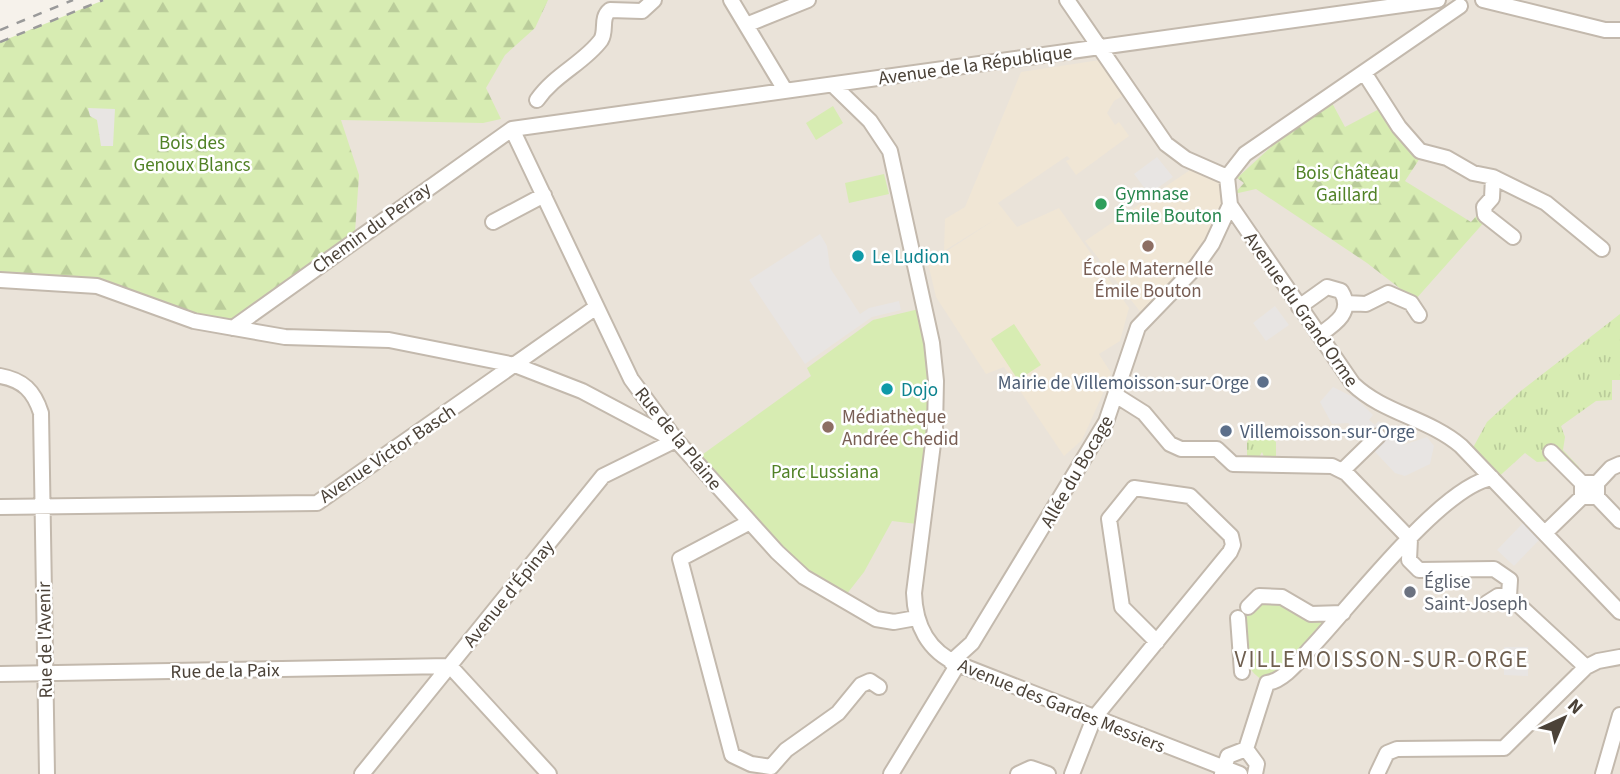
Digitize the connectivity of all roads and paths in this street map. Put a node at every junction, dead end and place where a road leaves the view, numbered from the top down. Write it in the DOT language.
graph roads {
  1 [pos="654,0"];
  2 [pos="731,0"];
  3 [pos="808,0"];
  4 [pos="1067,0"];
  5 [pos="1437,0"];
  6 [pos="1484,0"];
  7 [pos="1464,2"];
  8 [pos="746,25"];
  9 [pos="1620,30"];
  10 [pos="1097,46"];
  11 [pos="1365,74"];
  12 [pos="834,85"];
  13 [pos="785,90"];
  14 [pos="537,100"];
  15 [pos="512,129"];
  16 [pos="1227,177"];
  17 [pos="1493,177"];
  18 [pos="544,195"];
  19 [pos="1230,205"];
  20 [pos="493,222"];
  21 [pos="1513,237"];
  22 [pos="1602,249"];
  23 [pos="0,280"];
  24 [pos="1346,303"];
  25 [pos="1299,307"];
  26 [pos="595,308"];
  27 [pos="1419,315"];
  28 [pos="233,328"];
  29 [pos="1319,335"];
  30 [pos="515,365"];
  31 [pos="0,376"];
  32 [pos="1117,396"];
  33 [pos="645,402"];
  34 [pos="627,415"];
  35 [pos="673,436"];
  36 [pos="1377,436"];
  37 [pos="1551,452"];
  38 [pos="1620,464"];
  39 [pos="1342,471"];
  40 [pos="1492,478"];
  41 [pos="1589,490"];
  42 [pos="42,506"];
  43 [pos="0,507"];
  44 [pos="1620,521"];
  45 [pos="750,522"];
  46 [pos="1545,533"];
  47 [pos="1410,539"];
  48 [pos="1509,596"];
  49 [pos="1488,603"];
  50 [pos="1620,612"];
  51 [pos="1343,613"];
  52 [pos="916,618"];
  53 [pos="1157,642"];
  54 [pos="1620,657"];
  55 [pos="955,663"];
  56 [pos="450,666"];
  57 [pos="1586,667"];
  58 [pos="1242,672"];
  59 [pos="45,673"];
  60 [pos="0,674"];
  61 [pos="879,687"];
  62 [pos="1620,715"];
  63 [pos="1094,718"];
  64 [pos="1246,748"];
  65 [pos="1223,771"];
  66 [pos="47,774"];
  67 [pos="362,774"];
  68 [pos="548,774"];
  69 [pos="891,774"];
  70 [pos="1018,774"];
  71 [pos="1048,774"];
  72 [pos="1072,774"];
  73 [pos="1240,774"];
  74 [pos="1255,774"];
  75 [pos="1377,774"];
  76 [pos="1603,774"];
  1 -- 14 [label="street"];
  2 -- 8 [label="street"];
  3 -- 8 [label="street"];
  4 -- 10 [label="street"];
  5 -- 10 [label="street, Avenue de la République"];
  6 -- 9 [label="street"];
  7 -- 11 [label="street"];
  8 -- 13 [label="street"];
  10 -- 12 [label="street, Avenue de la République"];
  10 -- 16 [label="street"];
  11 -- 16 [label="street"];
  11 -- 17 [label="street"];
  12 -- 13 [label="street, Avenue de la République"];
  12 -- 52 [label="street"];
  13 -- 15 [label="street, Avenue de la République"];
  15 -- 18 [label="street, Rue de la Plaine"];
  15 -- 28 [label="street, Chemin du Perray"];
  16 -- 19 [label="street, Avenue du Grand Orme"];
  17 -- 21 [label="street"];
  17 -- 22 [label="street"];
  18 -- 20 [label="street"];
  18 -- 26 [label="street, Rue de la Plaine"];
  19 -- 25 [label="street, Avenue du Grand Orme"];
  19 -- 32 [label="street, Allée du Bocage"];
  23 -- 28 [label="street"];
  24 -- 25 [label="street"];
  24 -- 27 [label="street"];
  24 -- 29 [label="street"];
  25 -- 29 [label="street, Avenue du Grand Orme"];
  26 -- 30 [label="street, Avenue Victor Basch"];
  26 -- 33 [label="street, Rue de la Plaine"];
  28 -- 30 [label="street"];
  29 -- 40 [label="street, Avenue du Grand Orme"];
  30 -- 34 [label="street"];
  30 -- 42 [label="street, Avenue Victor Basch"];
  31 -- 42 [label="street, Rue de l'Avenir"];
  32 -- 39 [label="street"];
  32 -- 55 [label="street, Allée du Bocage"];
  33 -- 34 [label="street"];
  33 -- 35 [label="street, Rue de la Plaine"];
  34 -- 35 [label="street"];
  35 -- 45 [label="street, Rue de la Plaine"];
  35 -- 56 [label="street, Avenue d'Épinay"];
  36 -- 39 [label="street"];
  37 -- 41 [label="street"];
  38 -- 41 [label="street"];
  39 -- 47 [label="street"];
  40 -- 46 [label="street, Avenue du Grand Orme"];
  40 -- 47 [label="street"];
  41 -- 44 [label="street"];
  41 -- 46 [label="street"];
  42 -- 43 [label="street, Avenue Victor Basch"];
  42 -- 59 [label="street, Rue de l'Avenir"];
  45 -- 52 [label="street, Rue de la Plaine"];
  45 -- 61 [label="street"];
  46 -- 50 [label="street, Avenue du Grand Orme"];
  47 -- 48 [label="street"];
  47 -- 51 [label="street"];
  48 -- 49 [label="street"];
  48 -- 57 [label="street"];
  51 -- 58 [label="street"];
  51 -- 64 [label="street"];
  52 -- 55 [label="street, Avenue des Gardes Messiers"];
  53 -- 53 [label="street"];
  53 -- 63 [label="street"];
  54 -- 57 [label="street"];
  55 -- 63 [label="street, Avenue des Gardes Messiers"];
  55 -- 69 [label="street, Allée du Bocage"];
  56 -- 59 [label="street, Rue de la Paix"];
  56 -- 67 [label="street, Avenue d'Épinay"];
  56 -- 68 [label="street"];
  57 -- 75 [label="street"];
  59 -- 60 [label="street, Rue de la Paix"];
  59 -- 66 [label="street, Rue de l'Avenir"];
  62 -- 76 [label="street"];
  63 -- 65 [label="street, Avenue des Gardes Messiers"];
  63 -- 72 [label="street"];
  64 -- 65 [label="street"];
  64 -- 74 [label="street"];
  65 -- 73 [label="street, Avenue des Gardes Messiers"];
  70 -- 71 [label="street"];
}
